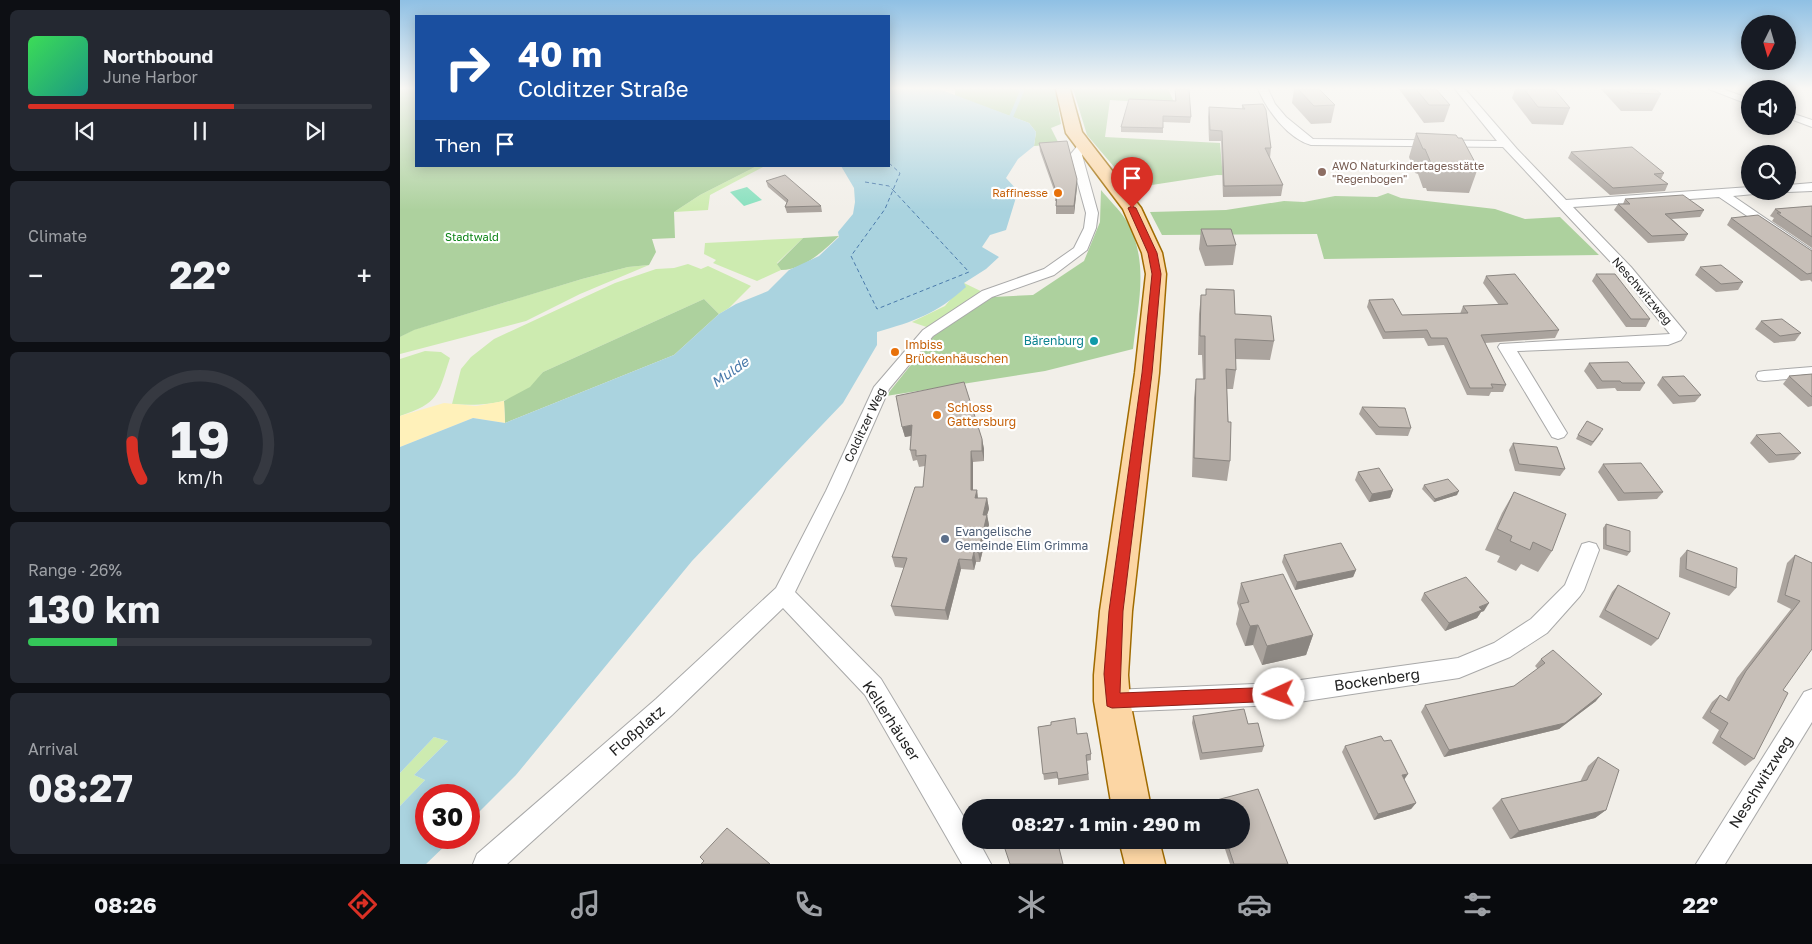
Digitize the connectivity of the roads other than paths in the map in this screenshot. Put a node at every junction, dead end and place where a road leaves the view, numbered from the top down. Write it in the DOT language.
graph roads {
  1 [pos="1073,129"];
  2 [pos="1295,129"];
  3 [pos="1494,129"];
  4 [pos="1506,144"];
  5 [pos="1083,146"];
  6 [pos="1812,187"];
  7 [pos="1796,188"];
  8 [pos="1741,192"];
  9 [pos="1721,193"];
  10 [pos="1563,204"];
  11 [pos="1812,256"];
  12 [pos="1812,372"];
  13 [pos="1764,376"];
  14 [pos="1558,433"];
  15 [pos="1589,550"];
  16 [pos="783,594"];
  17 [pos="1812,700"];
  18 [pos="1112,701"];
  19 [pos="1130,799"];
  20 [pos="1141,849"];
  21 [pos="487,864"];
  22 [pos="977,864"];
  23 [pos="1145,864"];
  24 [pos="1710,864"];
  1 -- 5 [label="main road"];
  2 -- 4 [label="street"];
  3 -- 4 [label="street, Neschwitzweg"];
  4 -- 10 [label="street, Neschwitzweg"];
  5 -- 16 [label="street, Colditzer Weg"];
  5 -- 18 [label="main road"];
  6 -- 7 [label="street"];
  8 -- 9 [label="street"];
  9 -- 10 [label="street"];
  9 -- 11 [label="street"];
  10 -- 14 [label="street, Neschwitzweg"];
  12 -- 13 [label="street"];
  15 -- 18 [label="street, Bockenberg"];
  16 -- 21 [label="street, Floßplatz"];
  16 -- 22 [label="street, Kellerhäuser"];
  17 -- 24 [label="street, Neschwitzweg"];
  18 -- 19 [label="main road"];
  20 -- 23 [label="main road"];
}
